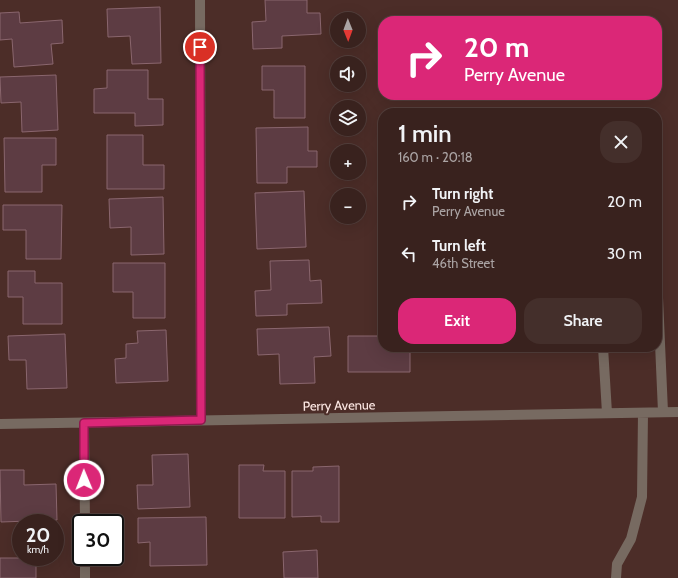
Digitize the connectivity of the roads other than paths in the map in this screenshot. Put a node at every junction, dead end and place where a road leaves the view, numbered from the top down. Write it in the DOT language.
graph roads {
  1 [pos="200,0"];
  2 [pos="603,352"];
  3 [pos="660,352"];
  4 [pos="663,412"];
  5 [pos="678,412"];
  6 [pos="606,413"];
  7 [pos="643,413"];
  8 [pos="201,420"];
  9 [pos="84,423"];
  10 [pos="0,424"];
  11 [pos="85,514"];
  12 [pos="85,566"];
  13 [pos="86,578"];
  14 [pos="616,578"];
  1 -- 8 [label="street"];
  2 -- 6 [label="street"];
  3 -- 4 [label="street"];
  4 -- 5 [label="street, Perry Avenue"];
  4 -- 7 [label="street, Perry Avenue"];
  6 -- 7 [label="street, Perry Avenue"];
  6 -- 8 [label="street, Perry Avenue"];
  7 -- 14 [label="street"];
  8 -- 9 [label="street, Perry Avenue"];
  9 -- 10 [label="street, Perry Avenue"];
  9 -- 11 [label="street"];
  12 -- 13 [label="street"];
}
